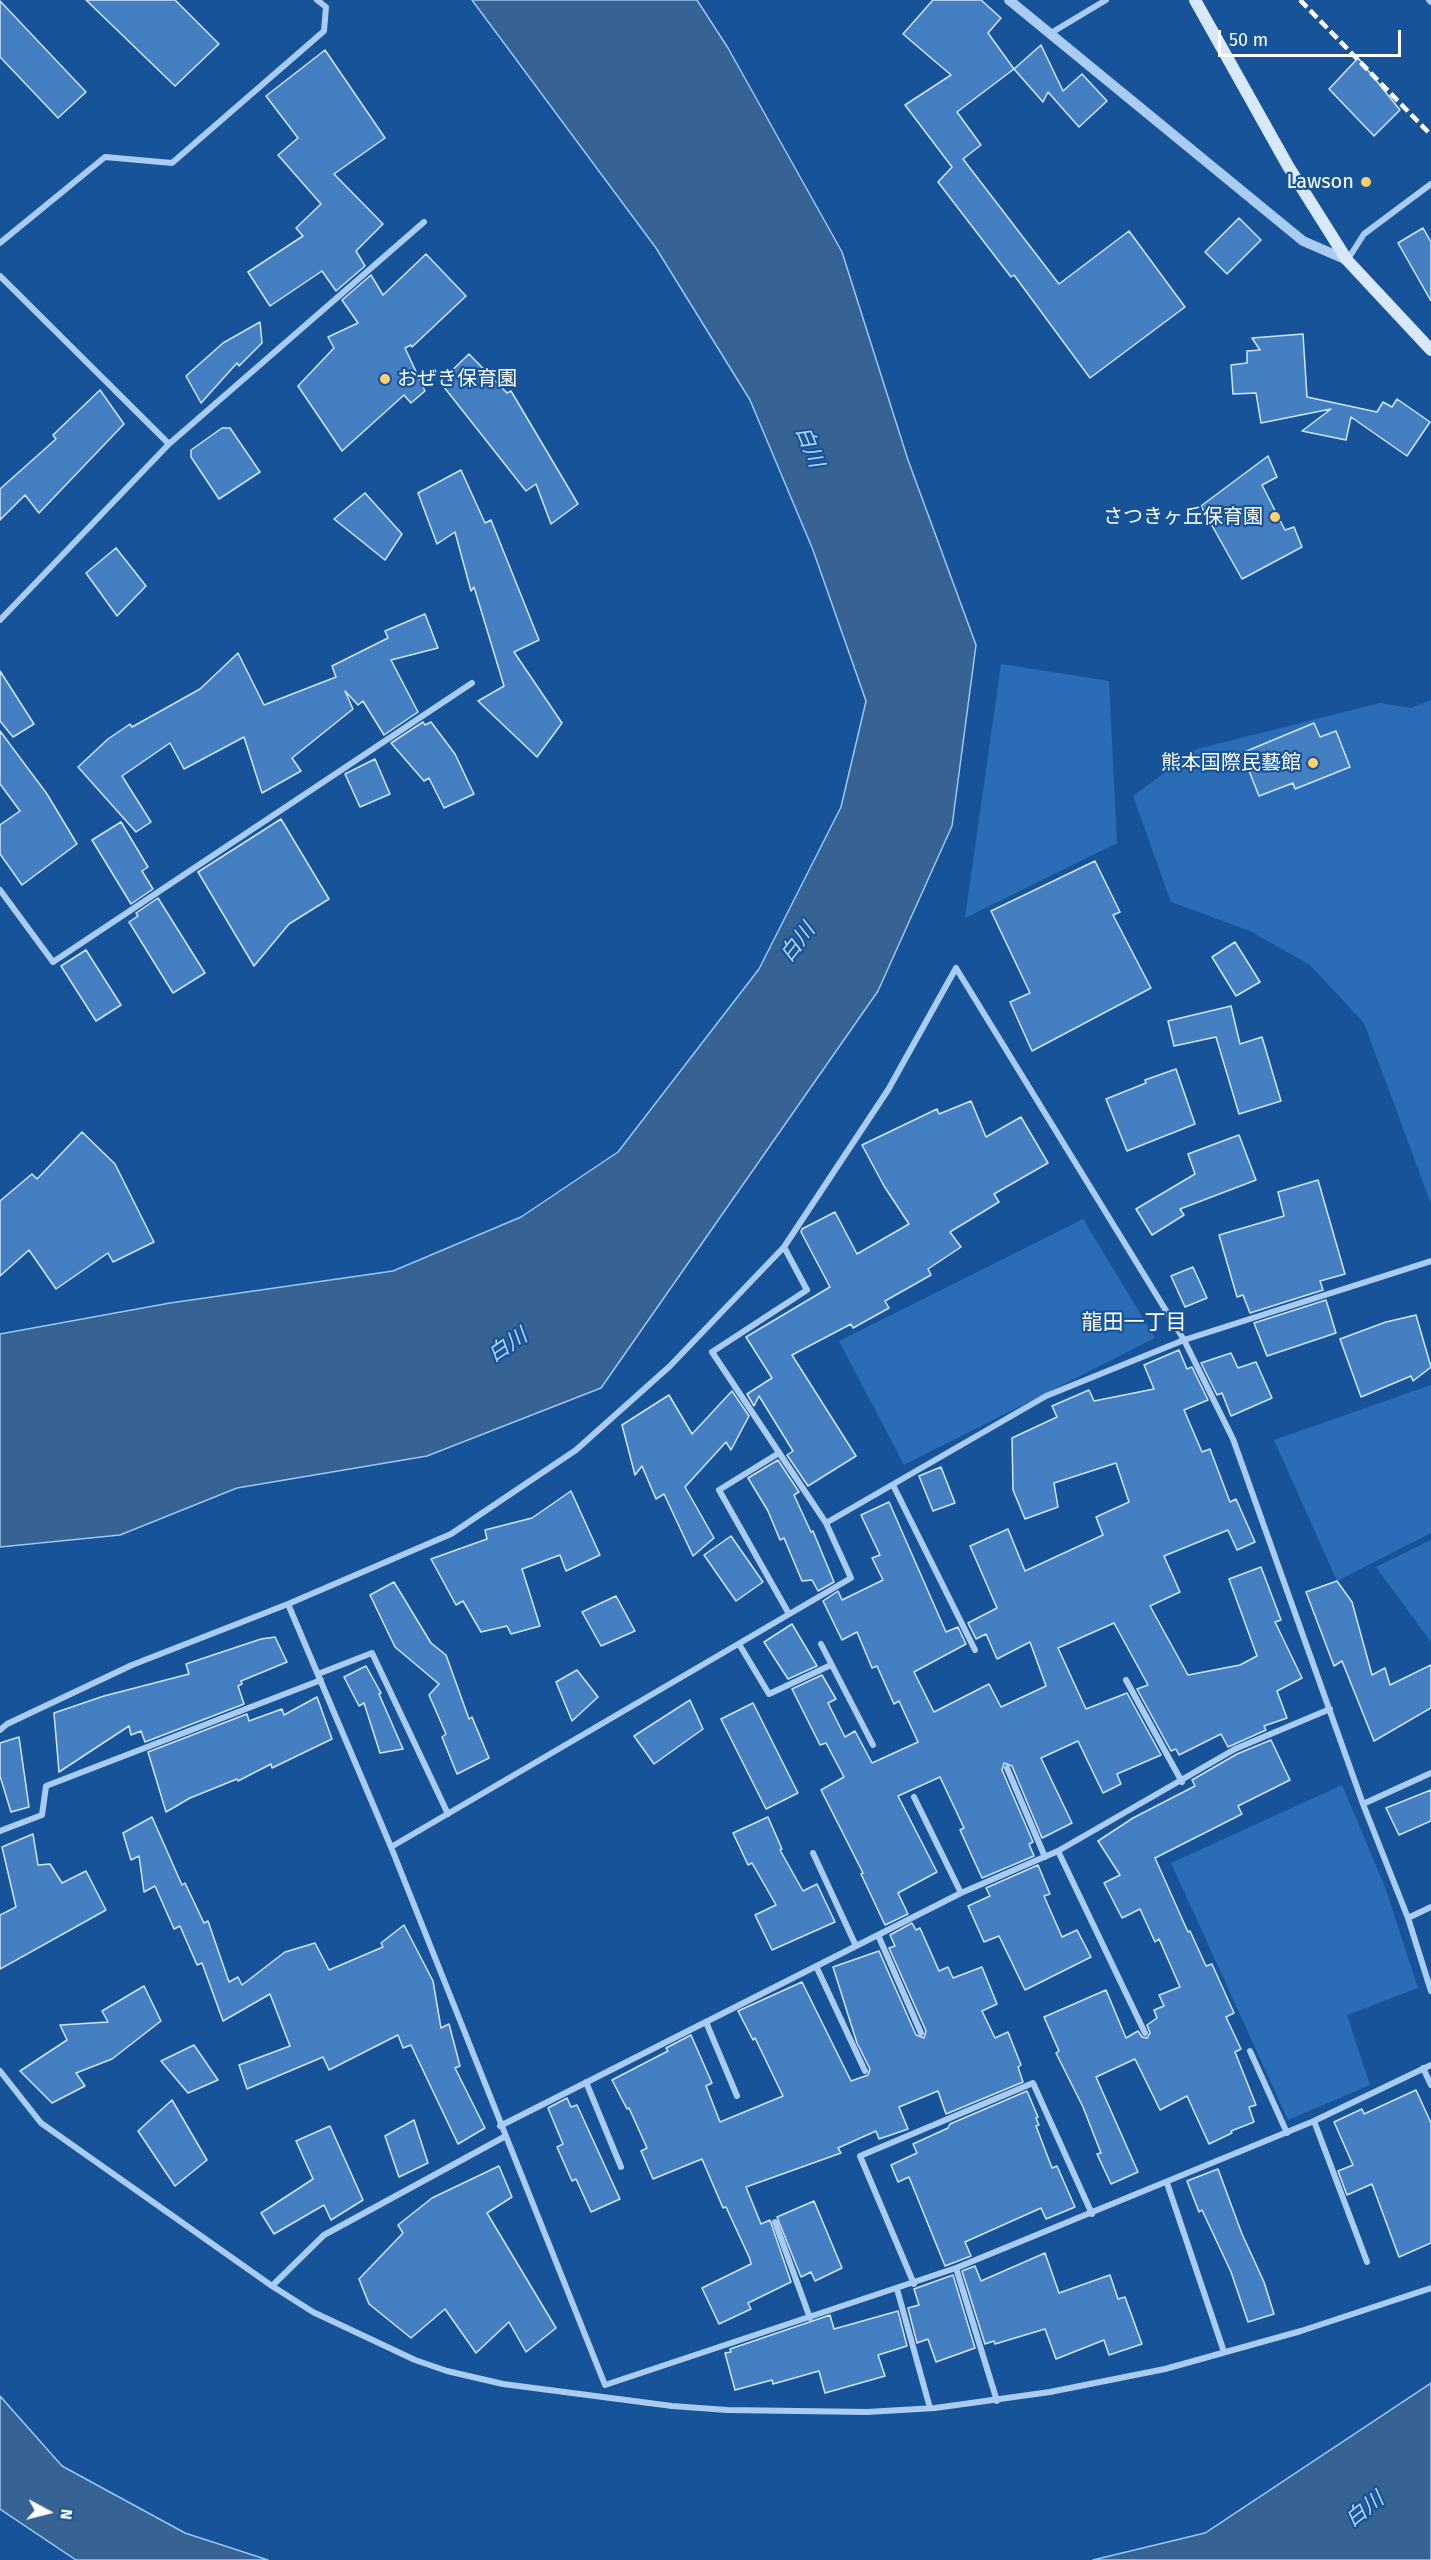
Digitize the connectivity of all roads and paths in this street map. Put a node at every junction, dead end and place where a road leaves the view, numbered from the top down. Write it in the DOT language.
graph roads {
  1 [pos="317,0"];
  2 [pos="1009,0"];
  3 [pos="1106,0"];
  4 [pos="1195,0"];
  5 [pos="1051,33"];
  6 [pos="1431,184"];
  7 [pos="424,222"];
  8 [pos="0,243"];
  9 [pos="1347,260"];
  10 [pos="0,276"];
  11 [pos="1431,350"];
  12 [pos="169,444"];
  13 [pos="0,620"];
  14 [pos="472,683"];
  15 [pos="0,890"];
  16 [pos="784,1248"];
  17 [pos="1431,1261"];
  18 [pos="1184,1340"];
  19 [pos="779,1453"];
  20 [pos="893,1485"];
  21 [pos="826,1523"];
  22 [pos="288,1604"];
  23 [pos="789,1614"];
  24 [pos="739,1644"];
  25 [pos="821,1644"];
  26 [pos="975,1650"];
  27 [pos="831,1665"];
  28 [pos="319,1677"];
  29 [pos="1126,1680"];
  30 [pos="1330,1709"];
  31 [pos="0,1730"];
  32 [pos="873,1745"];
  33 [pos="1007,1768"];
  34 [pos="1431,1773"];
  35 [pos="1182,1782"];
  36 [pos="914,1797"];
  37 [pos="1363,1804"];
  38 [pos="448,1814"];
  39 [pos="0,1831"];
  40 [pos="391,1847"];
  41 [pos="1058,1851"];
  42 [pos="813,1852"];
  43 [pos="1044,1857"];
  44 [pos="961,1893"];
  45 [pos="1431,1907"];
  46 [pos="1407,1918"];
  47 [pos="879,1935"];
  48 [pos="856,1946"];
  49 [pos="816,1966"];
  50 [pos="1431,1991"];
  51 [pos="706,2022"];
  52 [pos="921,2033"];
  53 [pos="1145,2033"];
  54 [pos="1250,2051"];
  55 [pos="1431,2065"];
  56 [pos="1423,2068"];
  57 [pos="0,2071"];
  58 [pos="865,2071"];
  59 [pos="586,2082"];
  60 [pos="1431,2085"];
  61 [pos="737,2096"];
  62 [pos="1314,2121"];
  63 [pos="500,2126"];
  64 [pos="1287,2133"];
  65 [pos="504,2137"];
  66 [pos="621,2167"];
  67 [pos="1167,2183"];
  68 [pos="1092,2214"];
  69 [pos="775,2222"];
  70 [pos="1367,2262"];
  71 [pos="956,2268"];
  72 [pos="914,2284"];
  73 [pos="272,2286"];
  74 [pos="1431,2288"];
  75 [pos="897,2289"];
  76 [pos="810,2318"];
  77 [pos="1224,2352"];
  78 [pos="605,2385"];
  79 [pos="603,2397"];
  80 [pos="997,2401"];
  81 [pos="930,2408"];
  1 -- 8 [label="street"];
  2 -- 5 [label="street"];
  3 -- 5 [label="street"];
  4 -- 9 [label="main road"];
  5 -- 9 [label="street"];
  6 -- 9 [label="street"];
  7 -- 12 [label="street"];
  9 -- 11 [label="main road"];
  10 -- 12 [label="street"];
  12 -- 13 [label="street"];
  14 -- 15 [label="street"];
  16 -- 18 [label="street"];
  16 -- 19 [label="street"];
  16 -- 22 [label="street"];
  17 -- 18 [label="street"];
  18 -- 20 [label="street"];
  18 -- 30 [label="street"];
  19 -- 21 [label="street"];
  19 -- 23 [label="street"];
  20 -- 21 [label="street"];
  20 -- 26 [label="street"];
  21 -- 23 [label="street"];
  22 -- 28 [label="street"];
  22 -- 31 [label="street"];
  23 -- 24 [label="street"];
  24 -- 27 [label="street"];
  24 -- 38 [label="street"];
  25 -- 27 [label="street"];
  27 -- 32 [label="street"];
  28 -- 38 [label="street"];
  28 -- 39 [label="street"];
  28 -- 40 [label="street"];
  29 -- 35 [label="street"];
  30 -- 35 [label="street"];
  30 -- 37 [label="street"];
  33 -- 43 [label="street"];
  34 -- 37 [label="street"];
  35 -- 41 [label="street"];
  36 -- 44 [label="street"];
  37 -- 46 [label="street"];
  38 -- 40 [label="street"];
  40 -- 63 [label="street"];
  41 -- 43 [label="street"];
  41 -- 53 [label="street"];
  42 -- 48 [label="street"];
  43 -- 44 [label="street"];
  44 -- 47 [label="street"];
  45 -- 46 [label="street"];
  46 -- 50 [label="street"];
  47 -- 48 [label="street"];
  47 -- 52 [label="street"];
  48 -- 49 [label="street"];
  49 -- 51 [label="street"];
  49 -- 58 [label="street"];
  51 -- 59 [label="street"];
  51 -- 61 [label="street"];
  54 -- 64 [label="street"];
  55 -- 56 [label="street"];
  56 -- 60 [label="street"];
  56 -- 62 [label="street"];
  57 -- 73 [label="street"];
  59 -- 63 [label="street"];
  59 -- 66 [label="street"];
  62 -- 64 [label="street"];
  62 -- 70 [label="street"];
  63 -- 65 [label="street"];
  64 -- 67 [label="street"];
  65 -- 73 [label="street"];
  65 -- 78 [label="street"];
  67 -- 68 [label="street"];
  67 -- 77 [label="street"];
  68 -- 71 [label="street"];
  68 -- 72 [label="street"];
  69 -- 76 [label="street"];
  71 -- 72 [label="street"];
  71 -- 80 [label="street"];
  72 -- 75 [label="street"];
  73 -- 79 [label="street"];
  74 -- 77 [label="street"];
  75 -- 76 [label="street"];
  75 -- 81 [label="street"];
  76 -- 78 [label="street"];
  77 -- 80 [label="street"];
  78 -- 79 [label="street"];
  79 -- 81 [label="street"];
  80 -- 81 [label="street"];
}
